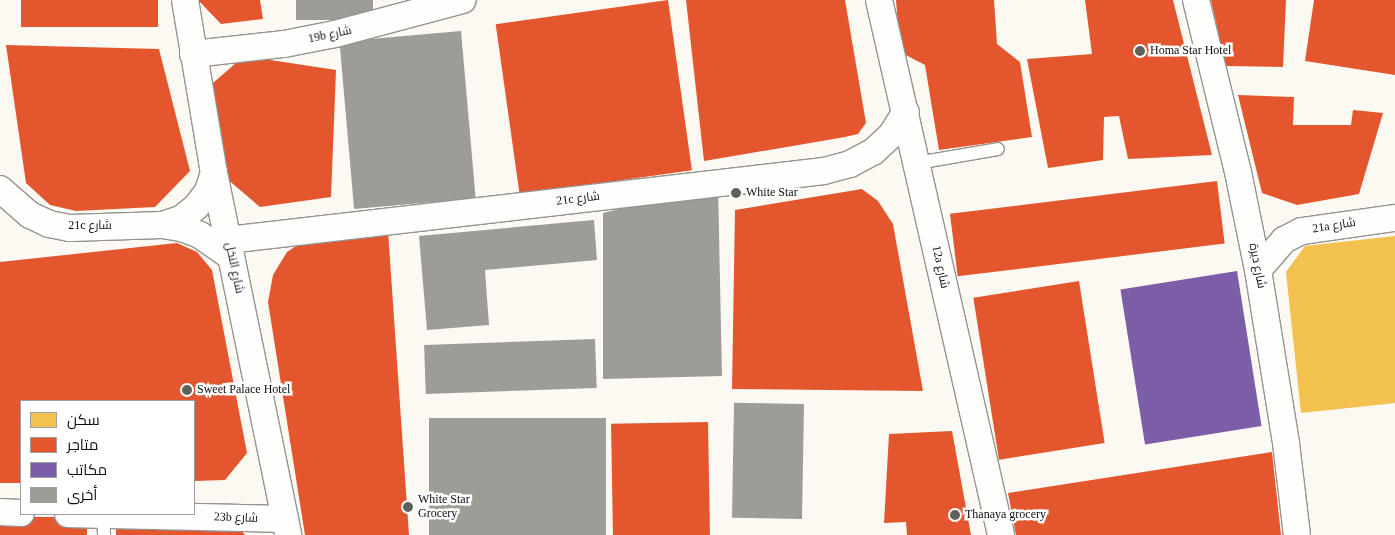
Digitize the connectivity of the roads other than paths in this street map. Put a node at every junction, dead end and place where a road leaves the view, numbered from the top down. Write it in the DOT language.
graph roads {
  1 [pos="185,0"];
  2 [pos="463,0"];
  3 [pos="879,0"];
  4 [pos="1196,0"];
  5 [pos="193,54"];
  6 [pos="906,112"];
  7 [pos="998,149"];
  8 [pos="917,163"];
  9 [pos="214,173"];
  10 [pos="0,189"];
  11 [pos="1395,218"];
  12 [pos="162,225"];
  13 [pos="230,248"];
  14 [pos="1258,270"];
  15 [pos="0,512"];
  16 [pos="20,513"];
  17 [pos="71,515"];
  18 [pos="103,525"];
  19 [pos="286,527"];
  20 [pos="1001,535"];
  21 [pos="1297,535"];
  1 -- 5 [label="street, شارع النخل"];
  2 -- 5 [label="street, 19b شارع"];
  3 -- 6 [label="street, 12a شارع"];
  4 -- 14 [label="street, شارع ديرة"];
  5 -- 9 [label="street, شارع النخل"];
  6 -- 8 [label="street, 12a شارع"];
  6 -- 13 [label="street, 21c شارع"];
  7 -- 8 [label="lane"];
  8 -- 20 [label="street, 12a شارع"];
  9 -- 12 [label="street, 21c شارع"];
  9 -- 13 [label="street, شارع النخل"];
  10 -- 12 [label="street, 21c شارع"];
  11 -- 14 [label="street, 21a شارع"];
  12 -- 13 [label="street, 21c شارع"];
  13 -- 19 [label="street, شارع النخل"];
  14 -- 21 [label="street, شارع ديرة"];
  15 -- 16 [label="street"];
  17 -- 18 [label="street, 23b شارع"];
  18 -- 19 [label="street, 23b شارع"];
}
